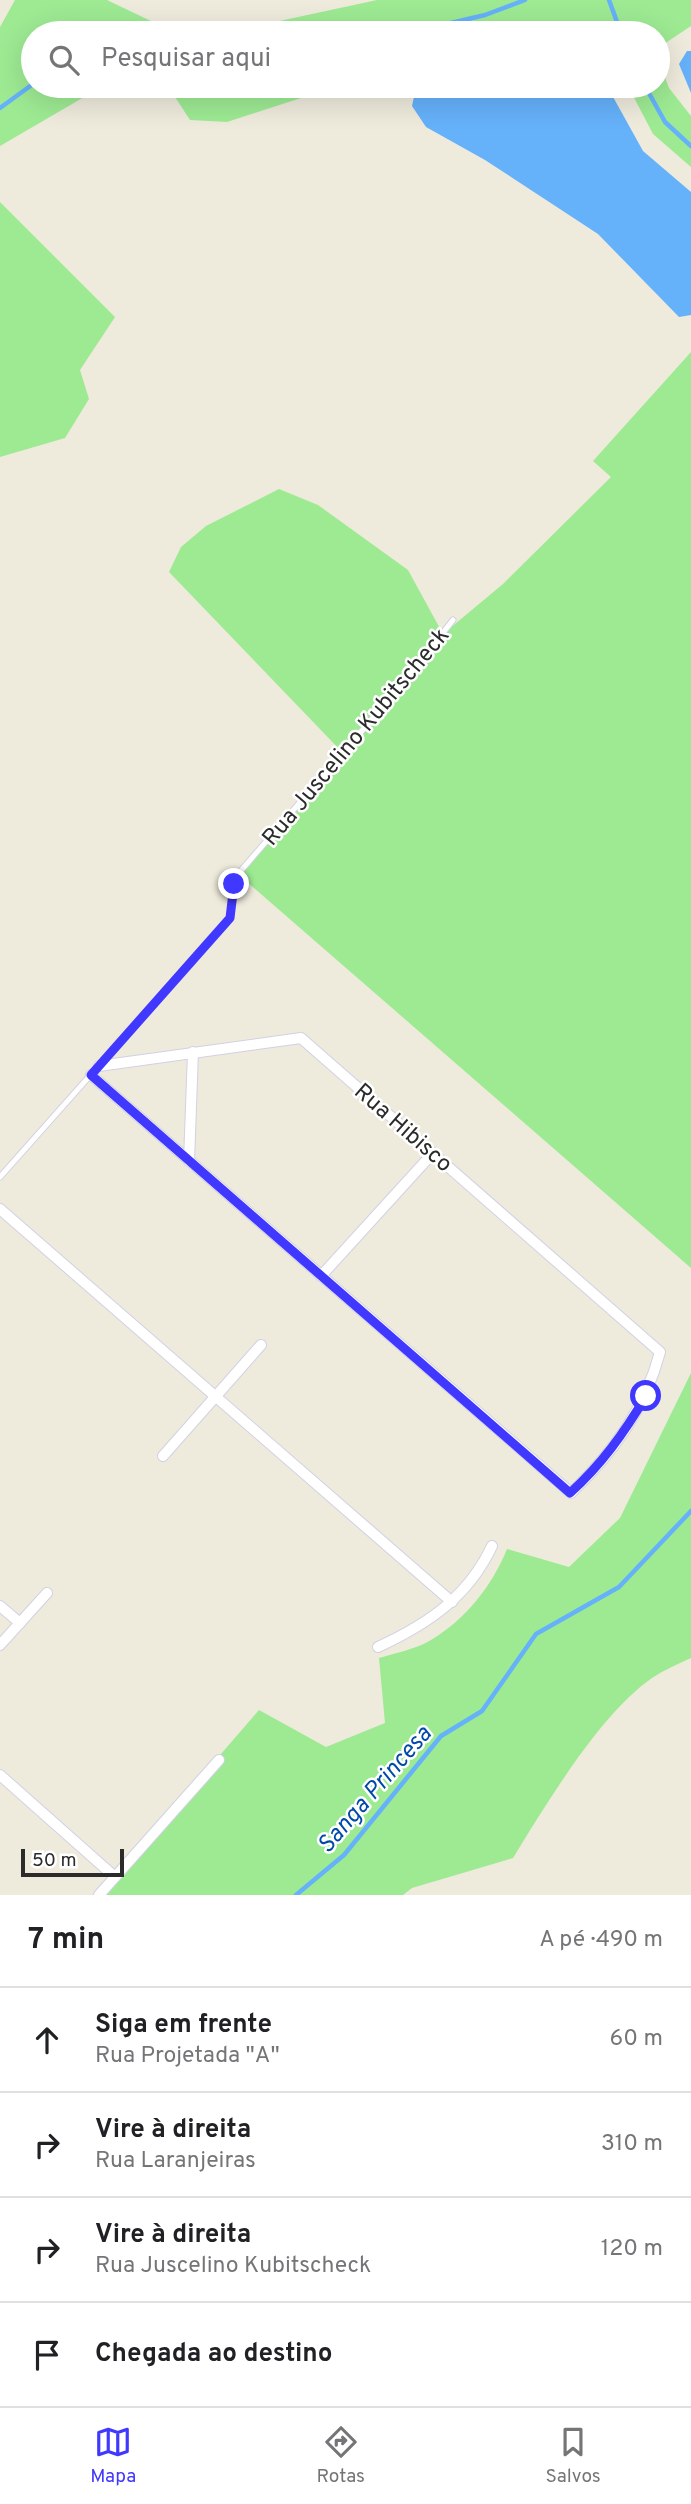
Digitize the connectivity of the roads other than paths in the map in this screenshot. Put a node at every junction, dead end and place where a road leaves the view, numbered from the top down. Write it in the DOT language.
graph roads {
  1 [pos="453,620"];
  2 [pos="193,1052"];
  3 [pos="99,1066"];
  4 [pos="91,1075"];
  5 [pos="433,1153"];
  6 [pos="189,1161"];
  7 [pos="0,1177"];
  8 [pos="0,1209"];
  9 [pos="321,1276"];
  10 [pos="261,1345"];
  11 [pos="216,1396"];
  12 [pos="163,1456"];
  13 [pos="492,1546"];
  14 [pos="47,1593"];
  15 [pos="452,1602"];
  16 [pos="0,1606"];
  17 [pos="20,1623"];
  18 [pos="0,1646"];
  19 [pos="378,1647"];
  20 [pos="219,1760"];
  21 [pos="0,1775"];
  22 [pos="115,1877"];
  23 [pos="99,1895"];
  1 -- 3 [label="lane, Rua Juscelino Kubitscheck"];
  2 -- 3 [label="street, Rua Hibisco"];
  2 -- 5 [label="street, Rua Hibisco"];
  2 -- 6 [label="street"];
  3 -- 4 [label="lane, Rua Juscelino Kubitscheck"];
  4 -- 6 [label="street"];
  4 -- 7 [label="lane, Rua Juscelino Kubitscheck"];
  5 -- 9 [label="street"];
  5 -- 9 [label="street, Rua Hibisco"];
  6 -- 9 [label="street"];
  8 -- 11 [label="street"];
  10 -- 11 [label="street"];
  11 -- 12 [label="street"];
  11 -- 15 [label="street"];
  13 -- 15 [label="street"];
  14 -- 17 [label="street"];
  15 -- 19 [label="street"];
  16 -- 17 [label="street"];
  17 -- 18 [label="street"];
  20 -- 22 [label="street"];
  21 -- 22 [label="street"];
  22 -- 23 [label="street"];
}
